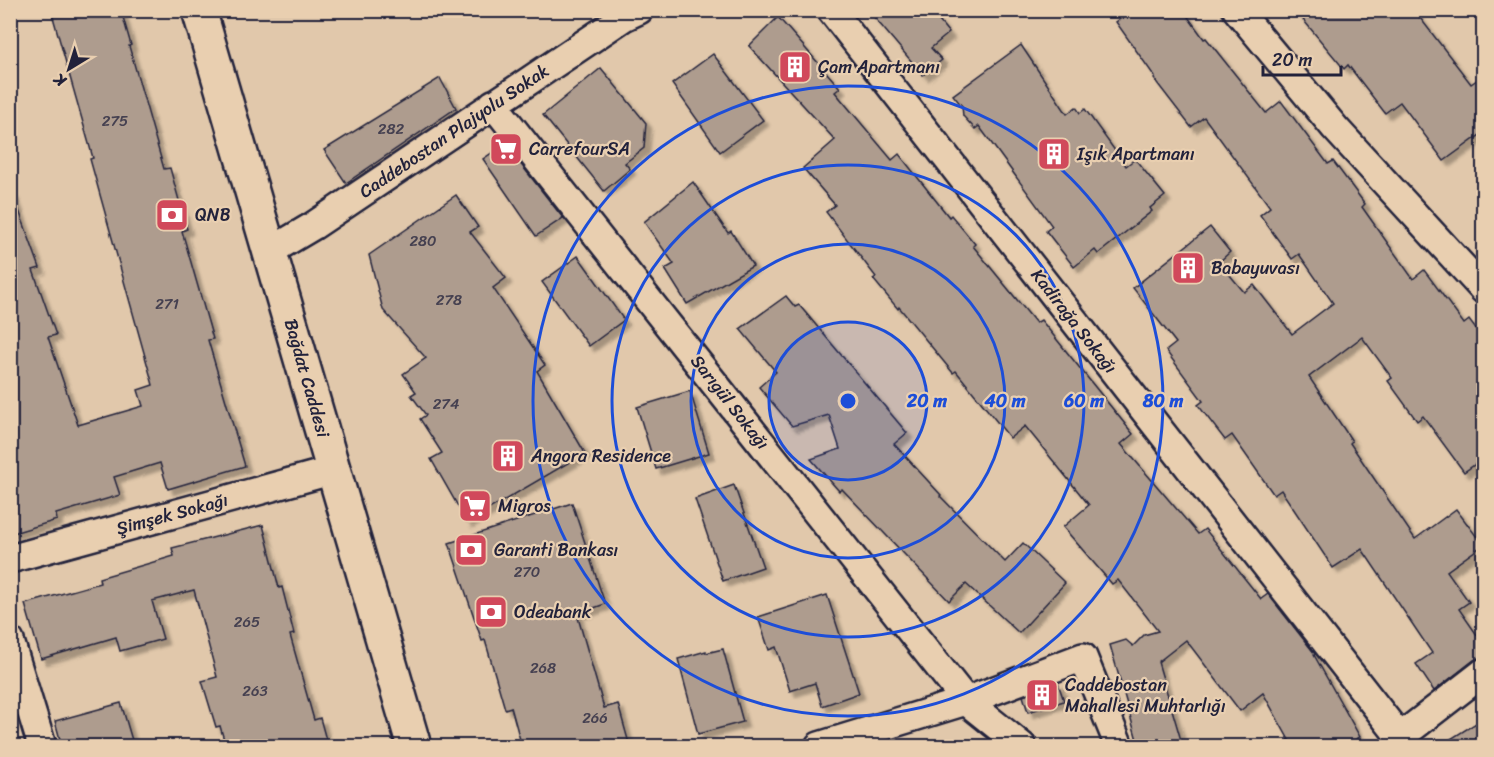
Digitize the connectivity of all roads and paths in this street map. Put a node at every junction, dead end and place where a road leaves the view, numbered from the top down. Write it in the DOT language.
graph roads {
  1 [pos="199,10"];
  2 [pos="831,10"];
  3 [pos="1237,10"];
  4 [pos="628,13"];
  5 [pos="494,104"];
  6 [pos="269,252"];
  7 [pos="1484,290"];
  8 [pos="334,470"];
  9 [pos="10,559"];
  10 [pos="10,641"];
  11 [pos="1484,672"];
  12 [pos="966,701"];
  13 [pos="1403,742"];
  14 [pos="42,747"];
  15 [pos="414,747"];
  16 [pos="819,747"];
  17 [pos="1022,747"];
  18 [pos="1119,747"];
  1 -- 6 [label="main road, Bağdat Caddesi"];
  2 -- 13 [label="street, Kadirağa Sokağı"];
  3 -- 7 [label="street"];
  4 -- 5 [label="street, Caddebostan Plajyolu Sokak"];
  5 -- 6 [label="street, Caddebostan Plajyolu Sokak"];
  5 -- 12 [label="street, Sarıgül Sokağı"];
  6 -- 8 [label="main road, Bağdat Caddesi"];
  8 -- 9 [label="street, Şimşek Sokağı"];
  8 -- 15 [label="main road, Bağdat Caddesi"];
  10 -- 14 [label="street"];
  11 -- 13 [label="street"];
  12 -- 16 [label="street"];
  12 -- 17 [label="street, Sarıgül Sokağı"];
  12 -- 18 [label="street"];
}
